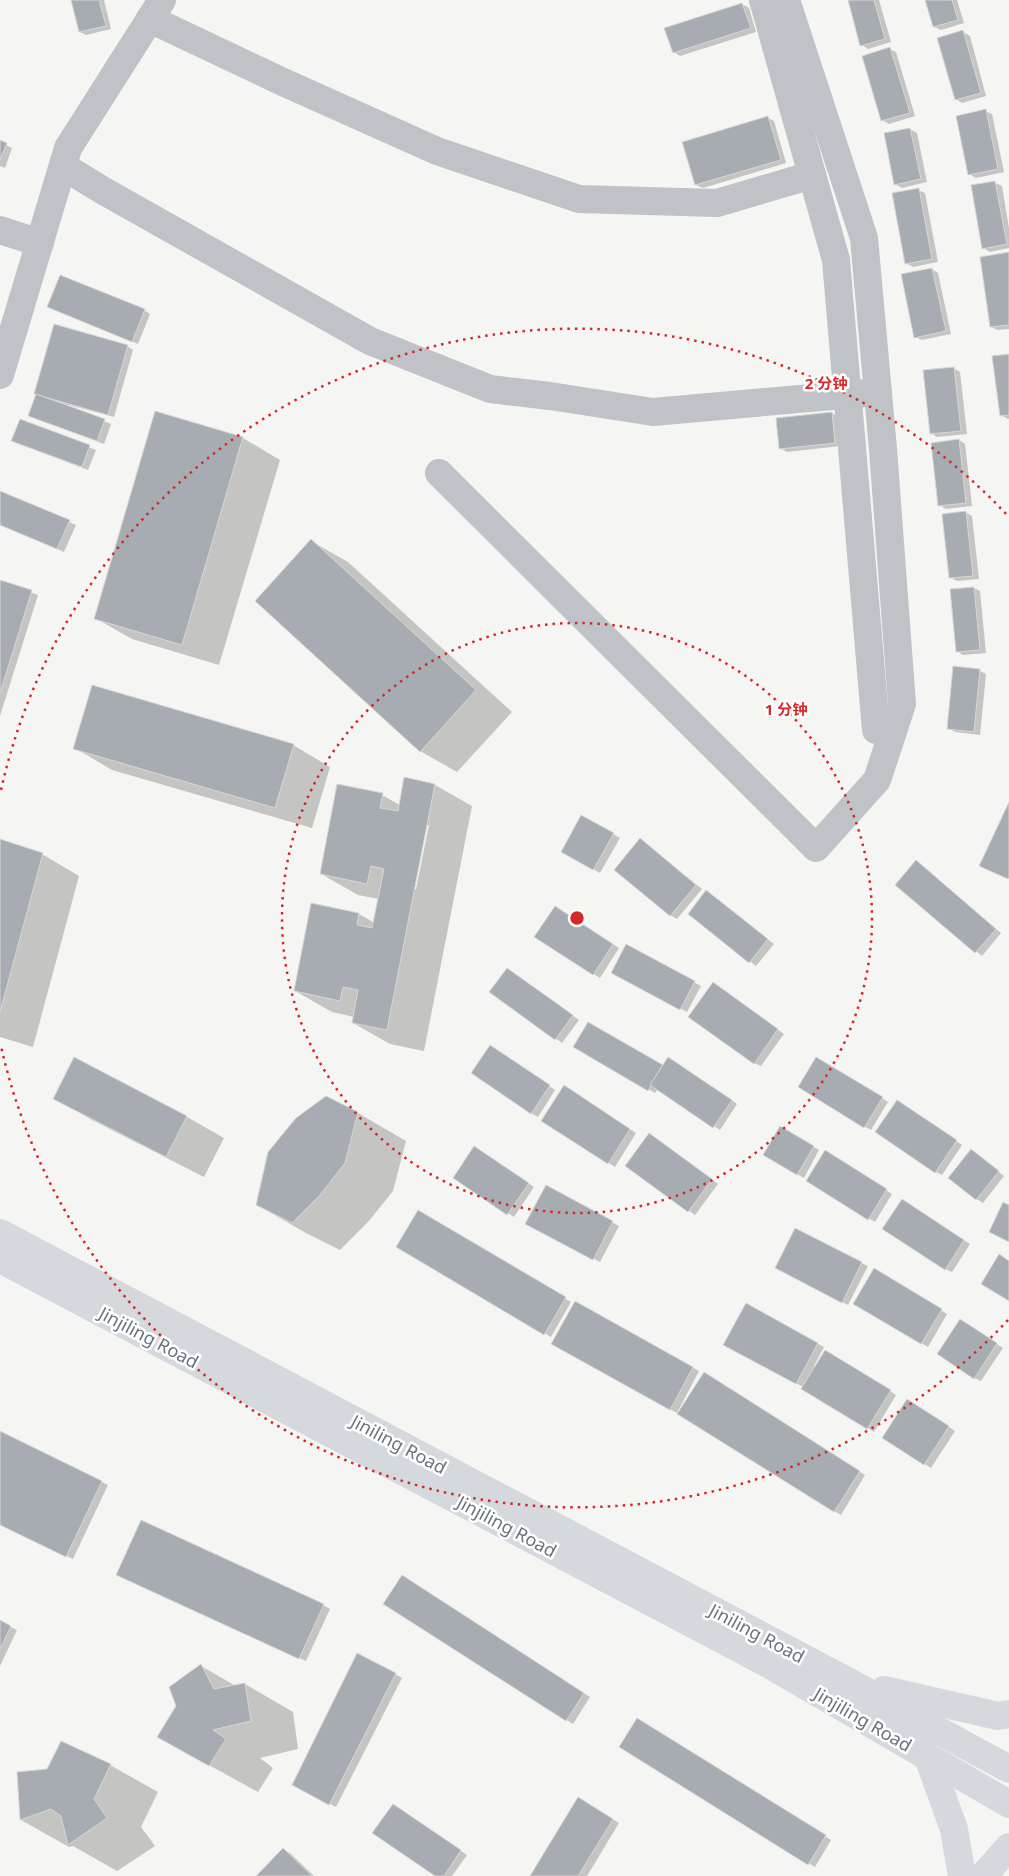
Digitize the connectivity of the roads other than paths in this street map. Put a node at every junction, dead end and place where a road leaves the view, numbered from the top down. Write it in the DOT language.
graph roads {
  1 [pos="763,0"];
  2 [pos="786,0"];
  3 [pos="156,9"];
  4 [pos="63,166"];
  5 [pos="812,175"];
  6 [pos="0,230"];
  7 [pos="40,243"];
  8 [pos="0,375"];
  9 [pos="878,392"];
  10 [pos="847,394"];
  11 [pos="439,473"];
  12 [pos="876,730"];
  13 [pos="0,1233"];
  14 [pos="0,1259"];
  15 [pos="847,1681"];
  16 [pos="1009,1714"];
  17 [pos="928,1757"];
  18 [pos="1009,1769"];
  19 [pos="1009,1804"];
  20 [pos="1009,1847"];
  21 [pos="962,1876"];
  22 [pos="983,1876"];
  1 -- 5 [label="street"];
  2 -- 9 [label="street"];
  3 -- 4 [label="street"];
  3 -- 5 [label="street"];
  4 -- 7 [label="street"];
  4 -- 10 [label="street"];
  5 -- 10 [label="street"];
  6 -- 7 [label="street"];
  7 -- 8 [label="street"];
  9 -- 10 [label="street"];
  9 -- 11 [label="street"];
  10 -- 12 [label="street"];
  13 -- 15 [label="main road, Jiniling Road"];
  14 -- 17 [label="main road, Jinjiling Road"];
  15 -- 16 [label="main road"];
  15 -- 18 [label="main road, Jiniling Road"];
  17 -- 19 [label="main road, Jinjiling Road"];
  17 -- 21 [label="main road"];
  20 -- 22 [label="main road"];
}
